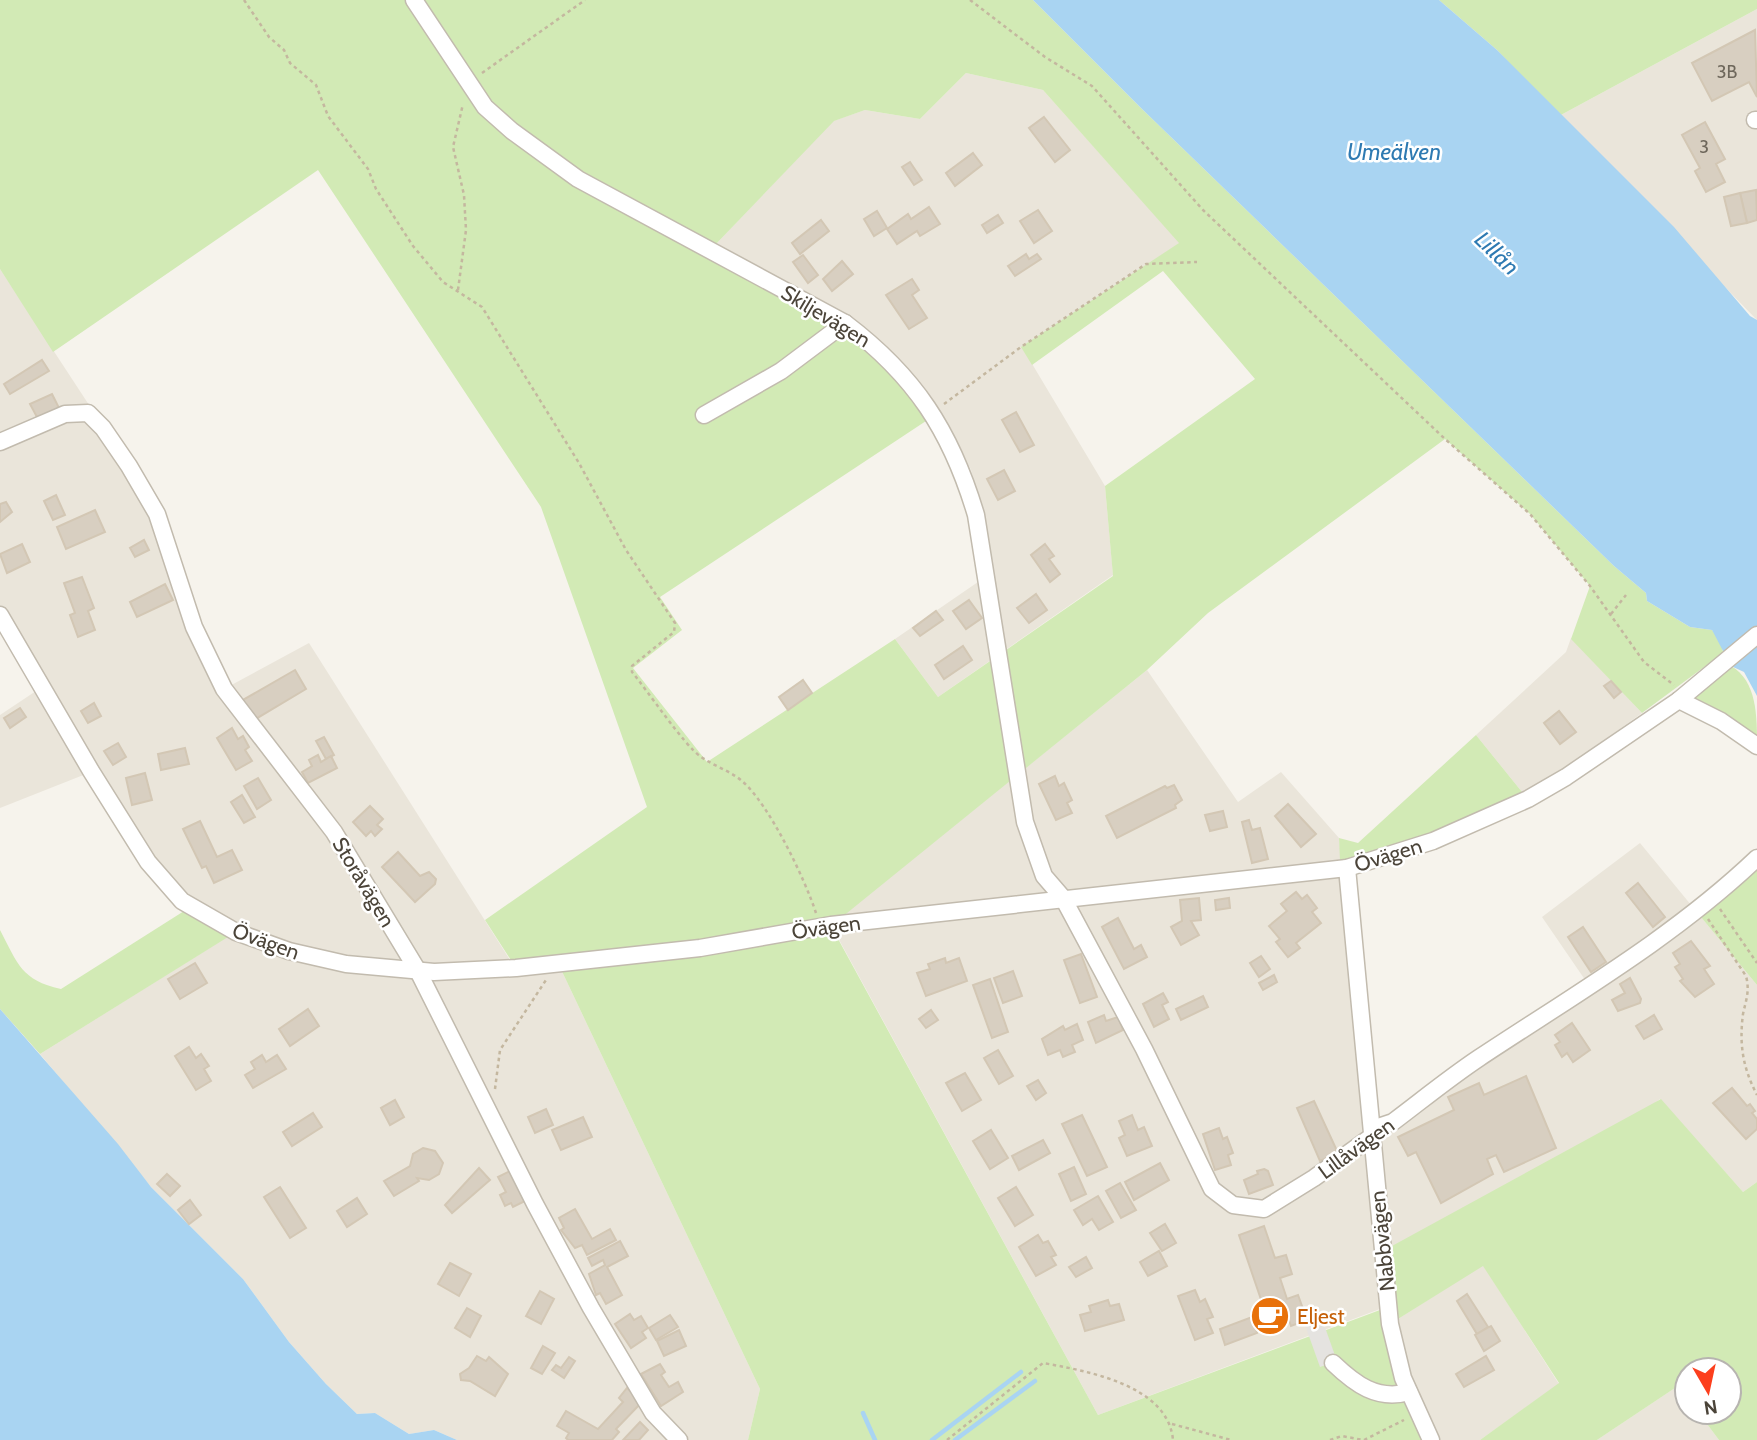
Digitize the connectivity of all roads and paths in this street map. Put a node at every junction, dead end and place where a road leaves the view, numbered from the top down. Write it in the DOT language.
graph roads {
  1 [pos="244,0"];
  2 [pos="414,0"];
  3 [pos="970,0"];
  4 [pos="1197,262"];
  5 [pos="845,323"];
  6 [pos="932,412"];
  7 [pos="704,415"];
  8 [pos="0,442"];
  9 [pos="1626,595"];
  10 [pos="1611,614"];
  11 [pos="0,615"];
  12 [pos="1757,635"];
  13 [pos="1687,693"];
  14 [pos="1757,746"];
  15 [pos="1757,858"];
  16 [pos="1347,868"];
  17 [pos="1063,898"];
  18 [pos="1706,903"];
  19 [pos="820,927"];
  20 [pos="558,963"];
  21 [pos="1757,963"];
  22 [pos="418,971"];
  23 [pos="495,1090"];
  24 [pos="1757,1095"];
  25 [pos="1371,1138"];
  26 [pos="1333,1363"];
  27 [pos="1409,1392"];
  28 [pos="1419,1414"];
  29 [pos="1172,1424"];
  30 [pos="679,1440"];
  31 [pos="947,1440"];
  32 [pos="1173,1440"];
  33 [pos="1231,1440"];
  34 [pos="1330,1440"];
  35 [pos="1364,1440"];
  36 [pos="1431,1440"];
  1 -- 19 [label="path"];
  2 -- 5 [label="street, Skiljevägen"];
  3 -- 10 [label="path"];
  4 -- 6 [label="path"];
  5 -- 6 [label="street, Skiljevägen"];
  5 -- 7 [label="street"];
  6 -- 17 [label="street, Skiljevägen"];
  8 -- 22 [label="street, Storåvägen"];
  9 -- 10 [label="path"];
  10 -- 13 [label="path"];
  11 -- 22 [label="street, Övägen"];
  12 -- 13 [label="street, Övägen"];
  13 -- 14 [label="street"];
  13 -- 16 [label="street, Övägen"];
  15 -- 18 [label="street, Lillåvägen"];
  16 -- 17 [label="street, Övägen"];
  16 -- 25 [label="street, Nabbvägen"];
  17 -- 19 [label="street, Övägen"];
  17 -- 25 [label="street, Lillåvägen"];
  18 -- 21 [label="path"];
  18 -- 24 [label="path"];
  18 -- 25 [label="street, Lillåvägen"];
  19 -- 20 [label="street, Övägen"];
  20 -- 22 [label="street, Övägen"];
  20 -- 23 [label="path"];
  22 -- 30 [label="street, Storåvägen"];
  25 -- 27 [label="street, Nabbvägen"];
  26 -- 27 [label="street"];
  27 -- 28 [label="street, Nabbvägen"];
  28 -- 35 [label="path"];
  28 -- 36 [label="street, Nabbvägen"];
  29 -- 31 [label="path"];
  29 -- 32 [label="path"];
  29 -- 33 [label="path"];
  34 -- 35 [label="path"];
}
